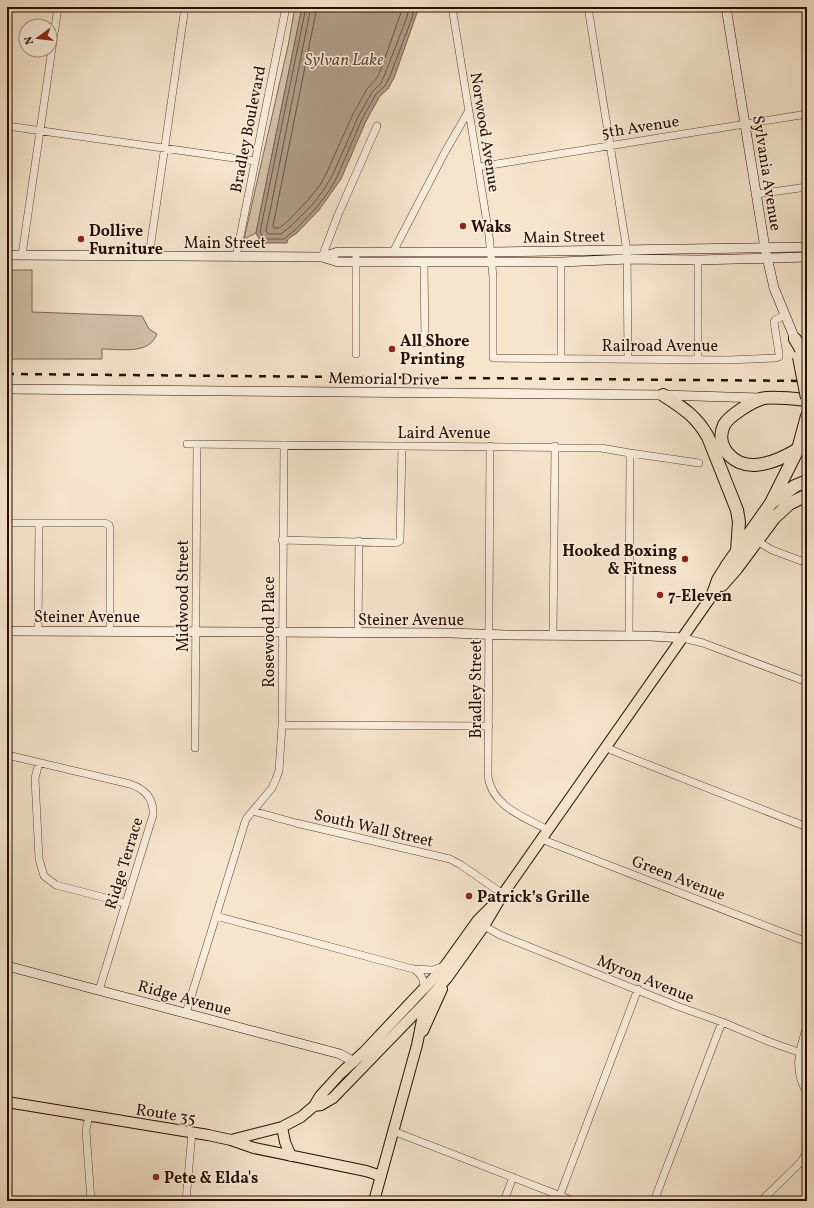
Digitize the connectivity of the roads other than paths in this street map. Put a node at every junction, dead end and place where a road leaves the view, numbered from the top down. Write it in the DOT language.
graph roads {
  1 [pos="58,7"];
  2 [pos="185,7"];
  3 [pos="286,7"];
  4 [pos="452,7"];
  5 [pos="588,7"];
  6 [pos="726,7"];
  7 [pos="468,112"];
  8 [pos="807,114"];
  9 [pos="745,123"];
  10 [pos="7,126"];
  11 [pos="377,126"];
  12 [pos="40,130"];
  13 [pos="610,145"];
  14 [pos="164,148"];
  15 [pos="255,161"];
  16 [pos="478,167"];
  17 [pos="807,187"];
  18 [pos="756,194"];
  19 [pos="807,247"];
  20 [pos="765,248"];
  21 [pos="355,252"];
  22 [pos="393,252"];
  23 [pos="7,255"];
  24 [pos="22,255"];
  25 [pos="628,255"];
  26 [pos="149,256"];
  27 [pos="236,257"];
  28 [pos="322,257"];
  29 [pos="491,257"];
  30 [pos="807,257"];
  31 [pos="768,258"];
  32 [pos="698,260"];
  33 [pos="356,262"];
  34 [pos="424,262"];
  35 [pos="561,262"];
  36 [pos="785,315"];
  37 [pos="795,339"];
  38 [pos="425,343"];
  39 [pos="356,354"];
  40 [pos="493,358"];
  41 [pos="561,358"];
  42 [pos="628,359"];
  43 [pos="698,359"];
  44 [pos="804,359"];
  45 [pos="7,389"];
  46 [pos="663,396"];
  47 [pos="761,398"];
  48 [pos="807,399"];
  49 [pos="807,416"];
  50 [pos="807,420"];
  51 [pos="187,444"];
  52 [pos="197,444"];
  53 [pos="284,445"];
  54 [pos="402,446"];
  55 [pos="490,446"];
  56 [pos="555,446"];
  57 [pos="798,449"];
  58 [pos="630,453"];
  59 [pos="699,462"];
  60 [pos="807,481"];
  61 [pos="807,495"];
  62 [pos="771,503"];
  63 [pos="7,523"];
  64 [pos="38,524"];
  65 [pos="282,540"];
  66 [pos="358,541"];
  67 [pos="757,541"];
  68 [pos="737,551"];
  69 [pos="807,563"];
  70 [pos="713,594"];
  71 [pos="7,631"];
  72 [pos="38,631"];
  73 [pos="110,631"];
  74 [pos="196,632"];
  75 [pos="283,633"];
  76 [pos="358,633"];
  77 [pos="489,635"];
  78 [pos="553,635"];
  79 [pos="629,636"];
  80 [pos="683,638"];
  81 [pos="807,682"];
  82 [pos="282,725"];
  83 [pos="488,726"];
  84 [pos="605,747"];
  85 [pos="195,748"];
  86 [pos="7,755"];
  87 [pos="39,763"];
  88 [pos="253,811"];
  89 [pos="807,827"];
  90 [pos="548,830"];
  91 [pos="541,839"];
  92 [pos="503,894"];
  93 [pos="125,903"];
  94 [pos="216,916"];
  95 [pos="484,926"];
  96 [pos="807,942"];
  97 [pos="7,966"];
  98 [pos="445,966"];
  99 [pos="414,969"];
  100 [pos="447,978"];
  101 [pos="424,989"];
  102 [pos="638,989"];
  103 [pos="99,990"];
  104 [pos="425,1003"];
  105 [pos="186,1013"];
  106 [pos="722,1022"];
  107 [pos="807,1026"];
  108 [pos="417,1045"];
  109 [pos="803,1054"];
  110 [pos="354,1062"];
  111 [pos="807,1093"];
  112 [pos="7,1102"];
  113 [pos="314,1106"];
  114 [pos="88,1116"];
  115 [pos="282,1127"];
  116 [pos="393,1131"];
  117 [pos="192,1132"];
  118 [pos="231,1140"];
  119 [pos="807,1152"];
  120 [pos="291,1156"];
  121 [pos="380,1176"];
  122 [pos="513,1178"];
  123 [pos="560,1196"];
  124 [pos="91,1201"];
  125 [pos="186,1201"];
  126 [pos="374,1201"];
  127 [pos="504,1201"];
  128 [pos="574,1201"];
  129 [pos="654,1201"];
  130 [pos="761,1201"];
  1 -- 12 [label="street"];
  2 -- 14 [label="street"];
  3 -- 15 [label="street, Bradley Boulevard"];
  4 -- 7 [label="street, Norwood Avenue"];
  5 -- 13 [label="street"];
  6 -- 9 [label="street, Sylvania Avenue"];
  7 -- 16 [label="street, Norwood Avenue"];
  7 -- 22 [label="street"];
  8 -- 9 [label="street, 5th Avenue"];
  9 -- 13 [label="street, 5th Avenue"];
  9 -- 18 [label="street, Sylvania Avenue"];
  10 -- 12 [label="street"];
  11 -- 28 [label="street"];
  12 -- 14 [label="street"];
  12 -- 24 [label="street"];
  13 -- 16 [label="street, 5th Avenue"];
  13 -- 25 [label="street"];
  14 -- 15 [label="street"];
  14 -- 26 [label="street"];
  15 -- 27 [label="street, Bradley Boulevard"];
  16 -- 29 [label="street, Norwood Avenue"];
  17 -- 18 [label="street"];
  18 -- 20 [label="street, Sylvania Avenue"];
  19 -- 20 [label="street, Main Street"];
  20 -- 25 [label="street, Main Street"];
  20 -- 31 [label="street, Sylvania Avenue"];
  21 -- 22 [label="street, Main Street"];
  21 -- 28 [label="street, Main Street"];
  21 -- 33 [label="street"];
  22 -- 29 [label="street, Main Street"];
  23 -- 24 [label="street, Main Street"];
  24 -- 26 [label="street, Main Street"];
  25 -- 29 [label="street, Main Street"];
  25 -- 32 [label="street, Main Street"];
  25 -- 35 [label="street, Main Street"];
  25 -- 42 [label="street"];
  26 -- 27 [label="street, Main Street"];
  27 -- 28 [label="street, Main Street"];
  28 -- 33 [label="street, Main Street"];
  29 -- 34 [label="street, Main Street"];
  29 -- 35 [label="street, Main Street"];
  29 -- 40 [label="street, Norwood Avenue"];
  30 -- 31 [label="street, Main Street"];
  31 -- 32 [label="street, Main Street"];
  31 -- 36 [label="street, Sylvania Avenue"];
  32 -- 43 [label="street"];
  33 -- 34 [label="street, Main Street"];
  33 -- 39 [label="street"];
  34 -- 38 [label="street"];
  35 -- 41 [label="street"];
  36 -- 37 [label="street, Sylvania Avenue"];
  36 -- 43 [label="street, Railroad Avenue"];
  37 -- 44 [label="highway"];
  40 -- 41 [label="street, Railroad Avenue"];
  41 -- 42 [label="street, Railroad Avenue"];
  42 -- 43 [label="street, Railroad Avenue"];
  44 -- 48 [label="highway, bridge"];
  45 -- 46 [label="street, Memorial Drive"];
  46 -- 47 [label="street, Memorial Drive"];
  46 -- 68 [label="highway"];
  47 -- 48 [label="highway"];
  47 -- 57 [label="highway"];
  49 -- 50 [label="highway"];
  50 -- 57 [label="highway"];
  51 -- 52 [label="street, Laird Avenue"];
  52 -- 53 [label="street, Laird Avenue"];
  52 -- 74 [label="street, Midwood Street"];
  53 -- 54 [label="street, Laird Avenue"];
  53 -- 65 [label="street, Rosewood Place"];
  54 -- 55 [label="street, Laird Avenue"];
  54 -- 66 [label="street"];
  55 -- 56 [label="street, Laird Avenue"];
  55 -- 77 [label="street, Bradley Street"];
  56 -- 58 [label="street, Laird Avenue"];
  56 -- 78 [label="street"];
  57 -- 62 [label="highway"];
  58 -- 59 [label="street, Laird Avenue"];
  58 -- 79 [label="street"];
  60 -- 62 [label="highway"];
  61 -- 67 [label="highway"];
  62 -- 68 [label="highway"];
  63 -- 64 [label="street"];
  64 -- 72 [label="street"];
  64 -- 73 [label="street"];
  65 -- 66 [label="street"];
  65 -- 75 [label="street, Rosewood Place"];
  66 -- 76 [label="street"];
  67 -- 69 [label="street"];
  67 -- 70 [label="highway"];
  68 -- 70 [label="highway"];
  70 -- 80 [label="main road"];
  71 -- 72 [label="street, Steiner Avenue"];
  72 -- 73 [label="street, Steiner Avenue"];
  73 -- 74 [label="street, Steiner Avenue"];
  74 -- 75 [label="street, Steiner Avenue"];
  74 -- 85 [label="street, Midwood Street"];
  75 -- 76 [label="street, Steiner Avenue"];
  75 -- 82 [label="street, Rosewood Place"];
  76 -- 77 [label="street, Steiner Avenue"];
  77 -- 78 [label="street, Steiner Avenue"];
  77 -- 83 [label="street, Bradley Street"];
  78 -- 79 [label="street, Steiner Avenue"];
  79 -- 80 [label="street, Steiner Avenue"];
  80 -- 81 [label="street, Steiner Avenue"];
  80 -- 84 [label="main road"];
  82 -- 83 [label="street"];
  82 -- 88 [label="street, Rosewood Place"];
  83 -- 90 [label="street, Bradley Street"];
  84 -- 89 [label="street"];
  84 -- 90 [label="main road"];
  86 -- 87 [label="street, Ridge Terrace"];
  87 -- 93 [label="street"];
  87 -- 93 [label="street, Ridge Terrace"];
  88 -- 92 [label="street, South Wall Street"];
  88 -- 94 [label="street"];
  90 -- 91 [label="main road"];
  91 -- 92 [label="main road"];
  91 -- 96 [label="street, Green Avenue"];
  92 -- 95 [label="main road"];
  92 -- 98 [label="main road"];
  93 -- 103 [label="street, Ridge Terrace"];
  94 -- 99 [label="street"];
  94 -- 105 [label="street"];
  95 -- 100 [label="main road"];
  95 -- 102 [label="street, Myron Avenue"];
  97 -- 103 [label="street, Ridge Avenue"];
  98 -- 99 [label="street"];
  98 -- 101 [label="main road"];
  98 -- 104 [label="main road"];
  99 -- 101 [label="street"];
  100 -- 104 [label="main road"];
  100 -- 108 [label="main road"];
  101 -- 110 [label="main road"];
  102 -- 106 [label="street, Myron Avenue"];
  102 -- 123 [label="street"];
  103 -- 105 [label="street, Ridge Avenue"];
  104 -- 108 [label="main road"];
  104 -- 113 [label="main road"];
  105 -- 110 [label="street, Ridge Avenue"];
  106 -- 109 [label="street, Myron Avenue"];
  106 -- 129 [label="street"];
  107 -- 109 [label="street"];
  108 -- 116 [label="main road"];
  109 -- 111 [label="street"];
  110 -- 113 [label="main road"];
  112 -- 114 [label="main road, Route 35"];
  113 -- 115 [label="main road, Route 35"];
  114 -- 117 [label="main road, Route 35"];
  114 -- 124 [label="street"];
  115 -- 118 [label="main road, Route 35"];
  115 -- 120 [label="main road"];
  116 -- 121 [label="main road"];
  116 -- 122 [label="street"];
  117 -- 118 [label="main road, Route 35"];
  117 -- 125 [label="street"];
  118 -- 120 [label="main road"];
  119 -- 130 [label="street"];
  120 -- 121 [label="main road"];
  121 -- 126 [label="main road"];
  122 -- 123 [label="street"];
  122 -- 127 [label="street"];
  123 -- 128 [label="street"];
}
